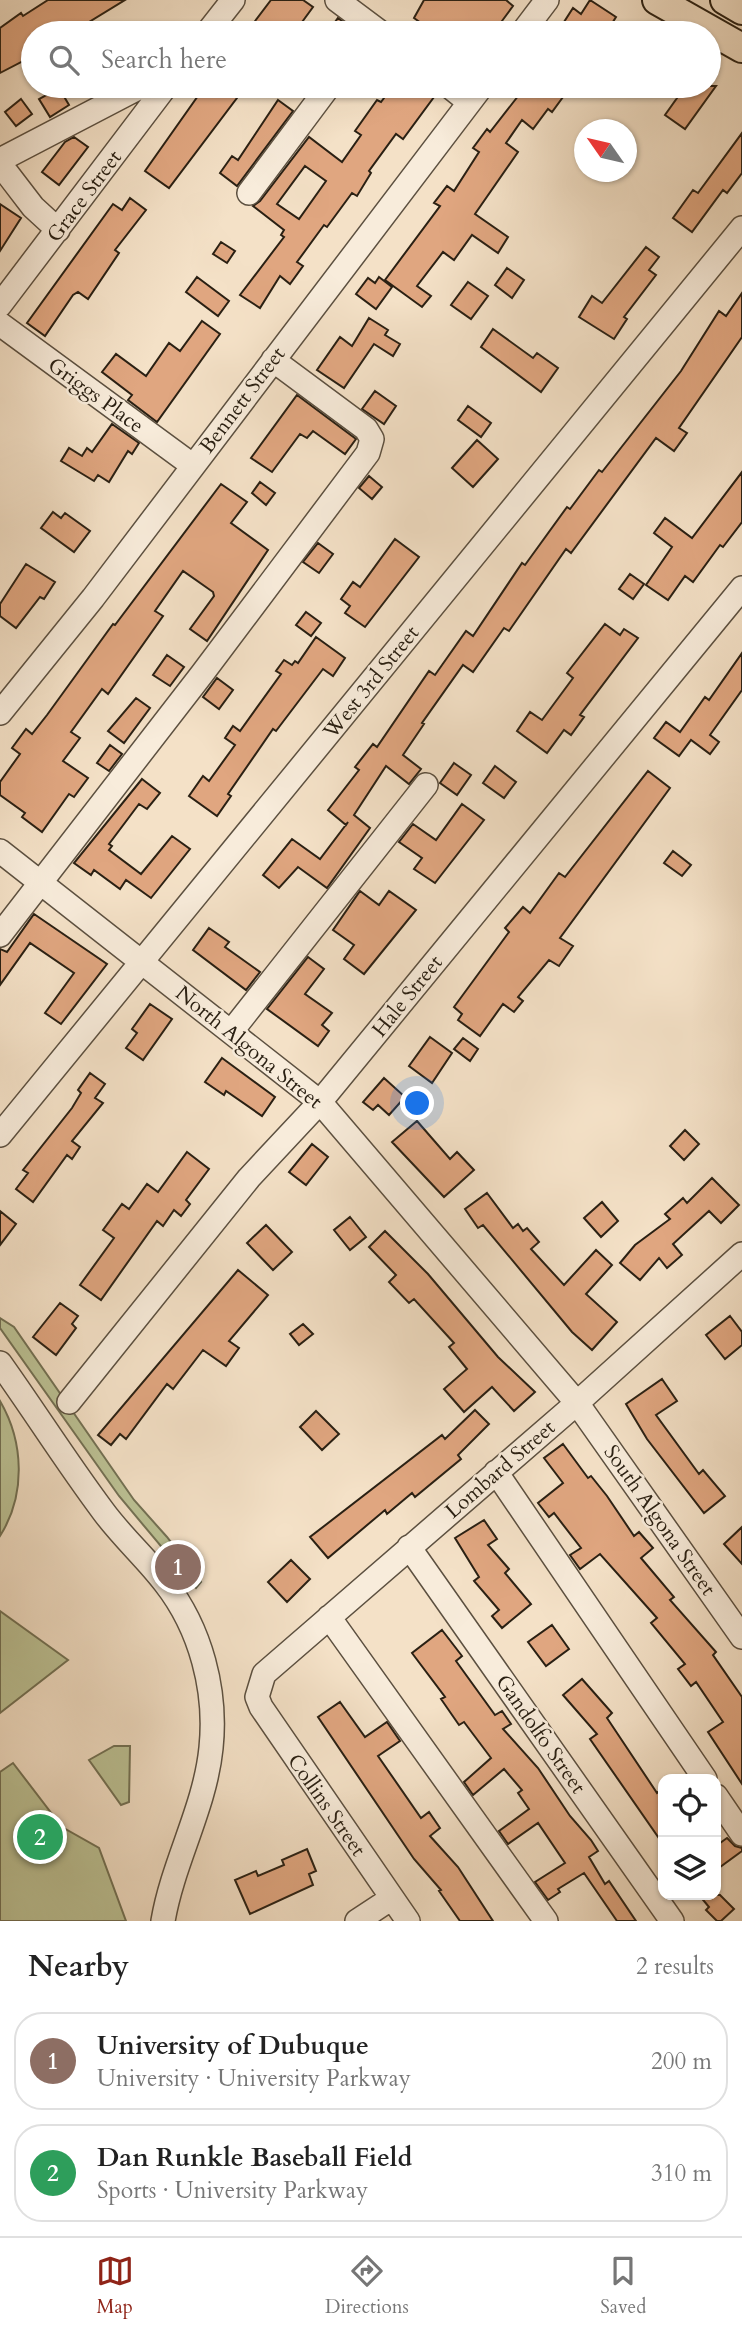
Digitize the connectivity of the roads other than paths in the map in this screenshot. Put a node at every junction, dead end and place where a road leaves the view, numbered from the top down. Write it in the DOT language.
graph roads {
  1 [pos="233,0"];
  2 [pos="337,0"];
  3 [pos="547,0"];
  4 [pos="657,0"];
  5 [pos="725,0"];
  6 [pos="742,10"];
  7 [pos="216,21"];
  8 [pos="361,21"];
  9 [pos="531,21"];
  10 [pos="694,21"];
  11 [pos="721,36"];
  12 [pos="742,48"];
  13 [pos="120,98"];
  14 [pos="157,98"];
  15 [pos="320,98"];
  16 [pos="472,98"];
  17 [pos="0,162"];
  18 [pos="249,193"];
  19 [pos="742,228"];
  20 [pos="58,230"];
  21 [pos="0,305"];
  22 [pos="0,324"];
  23 [pos="273,360"];
  24 [pos="192,465"];
  25 [pos="742,588"];
  26 [pos="0,713"];
  27 [pos="426,785"];
  28 [pos="0,851"];
  29 [pos="41,882"];
  30 [pos="0,935"];
  31 [pos="143,961"];
  32 [pos="232,1032"];
  33 [pos="320,1102"];
  34 [pos="0,1135"];
  35 [pos="742,1254"];
  36 [pos="0,1363"];
  37 [pos="69,1402"];
  38 [pos="577,1403"];
  39 [pos="496,1472"];
  40 [pos="409,1547"];
  41 [pos="329,1617"];
  42 [pos="742,1637"];
  43 [pos="260,1684"];
  44 [pos="702,1774"];
  45 [pos="721,1803"];
  46 [pos="742,1834"];
  47 [pos="392,1898"];
  48 [pos="163,1921"];
  49 [pos="357,1921"];
  50 [pos="408,1921"];
  51 [pos="546,1921"];
  52 [pos="672,1921"];
  1 -- 7 [label="street"];
  2 -- 8 [label="street"];
  3 -- 9 [label="street"];
  4 -- 10 [label="main road"];
  5 -- 6 [label="main road"];
  11 -- 12 [label="main road"];
  13 -- 17 [label="street"];
  14 -- 20 [label="street, Grace Street"];
  15 -- 18 [label="street"];
  16 -- 23 [label="street, Bennett Street"];
  17 -- 20 [label="street"];
  19 -- 31 [label="street, West 3rd Street"];
  20 -- 21 [label="street, Grace Street"];
  22 -- 24 [label="street, Griggs Place"];
  23 -- 24 [label="street, Bennett Street"];
  23 -- 29 [label="street"];
  24 -- 26 [label="street, Bennett Street"];
  25 -- 33 [label="street, Hale Street"];
  27 -- 32 [label="street"];
  28 -- 29 [label="street, North Algona Street"];
  29 -- 30 [label="street"];
  29 -- 31 [label="street, North Algona Street"];
  31 -- 32 [label="street, North Algona Street"];
  31 -- 34 [label="street, West 3rd Street"];
  32 -- 33 [label="street, North Algona Street"];
  33 -- 37 [label="street, Hale Street"];
  33 -- 38 [label="street, North Algona Street"];
  35 -- 38 [label="street, Lombard Street"];
  36 -- 48 [label="street"];
  38 -- 39 [label="street, Lombard Street"];
  38 -- 42 [label="street, South Algona Street"];
  39 -- 40 [label="street, Lombard Street"];
  39 -- 44 [label="street"];
  40 -- 41 [label="street, Lombard Street"];
  40 -- 52 [label="street, Gandolfo Street"];
  41 -- 43 [label="street, Lombard Street"];
  41 -- 51 [label="street"];
  43 -- 47 [label="street, Collins Street"];
  45 -- 46 [label="street"];
  47 -- 49 [label="street"];
  47 -- 50 [label="street, Collins Street"];
}
